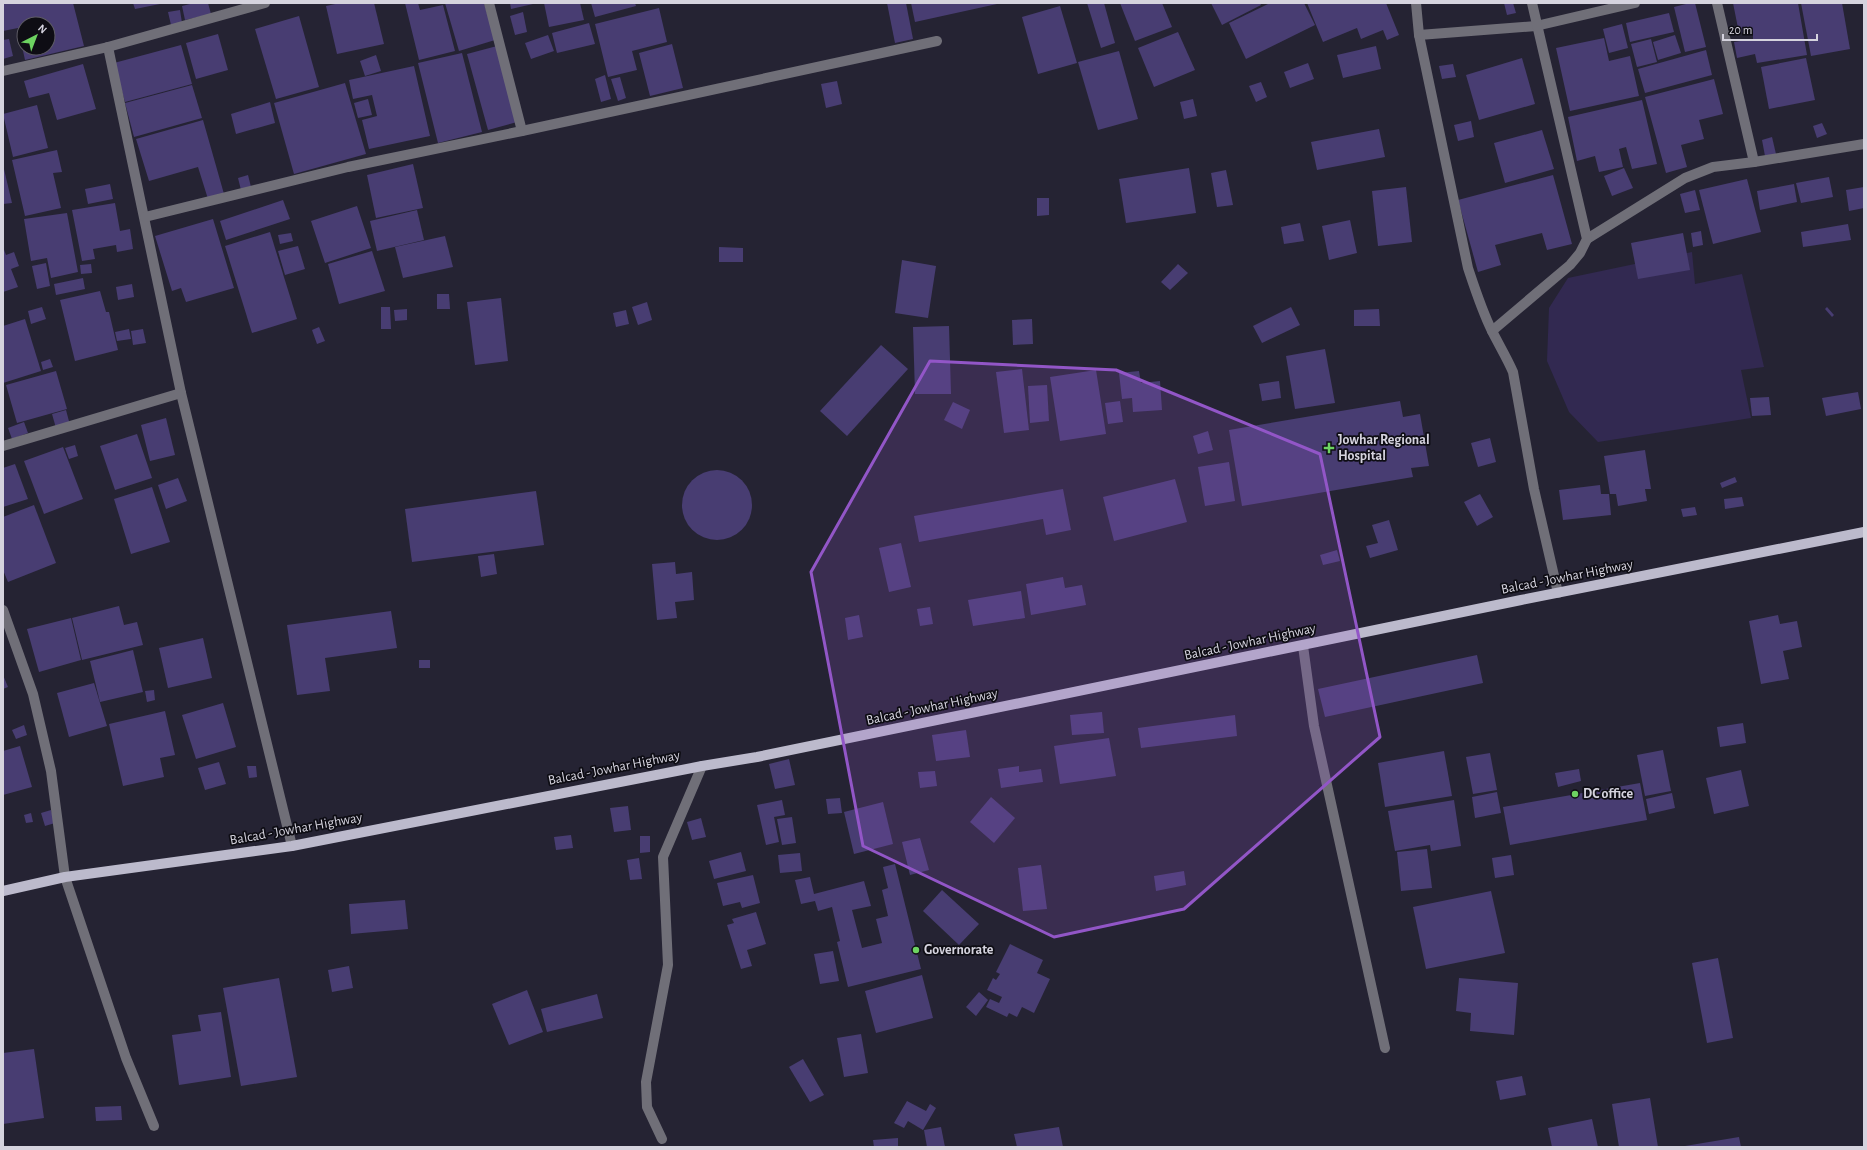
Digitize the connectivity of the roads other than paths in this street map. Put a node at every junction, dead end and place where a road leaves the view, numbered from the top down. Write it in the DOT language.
graph roads {
  1 [pos="489,3"];
  2 [pos="1416,3"];
  3 [pos="1532,3"];
  4 [pos="1636,3"];
  5 [pos="1717,3"];
  6 [pos="259,4"];
  7 [pos="1536,26"];
  8 [pos="1419,36"];
  9 [pos="937,41"];
  10 [pos="108,47"];
  11 [pos="3,71"];
  12 [pos="522,131"];
  13 [pos="1864,144"];
  14 [pos="1754,162"];
  15 [pos="145,217"];
  16 [pos="1587,239"];
  17 [pos="1492,331"];
  18 [pos="181,393"];
  19 [pos="3,446"];
  20 [pos="1864,532"];
  21 [pos="1558,593"];
  22 [pos="3,610"];
  23 [pos="1302,646"];
  24 [pos="702,766"];
  25 [pos="292,846"];
  26 [pos="65,877"];
  27 [pos="3,891"];
  28 [pos="1385,1048"];
  29 [pos="154,1126"];
  30 [pos="662,1139"];
  1 -- 12 [label="street"];
  2 -- 8 [label="street"];
  3 -- 7 [label="street"];
  4 -- 7 [label="street"];
  5 -- 14 [label="street"];
  6 -- 10 [label="street"];
  7 -- 8 [label="street"];
  7 -- 16 [label="street"];
  8 -- 17 [label="street"];
  9 -- 12 [label="street"];
  10 -- 11 [label="street"];
  10 -- 15 [label="street"];
  12 -- 15 [label="street"];
  13 -- 14 [label="street"];
  14 -- 16 [label="street"];
  15 -- 18 [label="street"];
  16 -- 17 [label="street"];
  17 -- 21 [label="street"];
  18 -- 19 [label="street"];
  18 -- 25 [label="street"];
  20 -- 21 [label="main road, Balcad - Jowhar Highway"];
  21 -- 23 [label="main road, Balcad - Jowhar Highway"];
  22 -- 26 [label="street"];
  23 -- 24 [label="main road, Balcad - Jowhar Highway"];
  23 -- 28 [label="street"];
  24 -- 25 [label="main road, Balcad - Jowhar Highway"];
  24 -- 30 [label="street"];
  25 -- 26 [label="main road, Balcad - Jowhar Highway"];
  26 -- 27 [label="main road, Balcad - Jowhar Highway"];
  26 -- 29 [label="street"];
}
